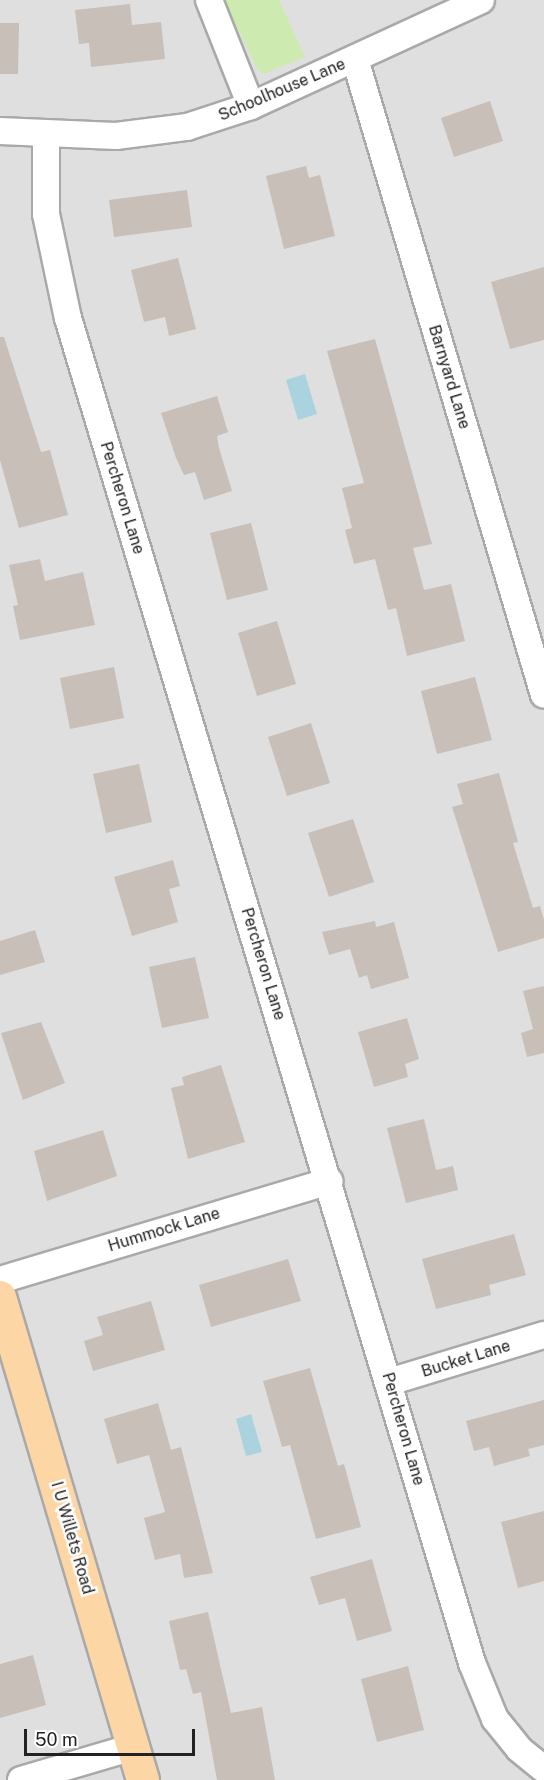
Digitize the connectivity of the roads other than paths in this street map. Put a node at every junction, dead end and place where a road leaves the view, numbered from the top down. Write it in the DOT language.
graph roads {
  1 [pos="209,0"];
  2 [pos="481,0"];
  3 [pos="355,59"];
  4 [pos="251,106"];
  5 [pos="0,131"];
  6 [pos="46,134"];
  7 [pos="544,695"];
  8 [pos="328,1181"];
  9 [pos="0,1280"];
  10 [pos="0,1297"];
  11 [pos="544,1335"];
  12 [pos="389,1382"];
  13 [pos="133,1747"];
  14 [pos="544,1769"];
  15 [pos="21,1780"];
  16 [pos="143,1780"];
  1 -- 4 [label="street"];
  2 -- 3 [label="street, Schoolhouse Lane"];
  3 -- 4 [label="street, Schoolhouse Lane"];
  3 -- 7 [label="street, Barnyard Lane"];
  4 -- 6 [label="street, Schoolhouse Lane"];
  5 -- 6 [label="street, Schoolhouse Lane"];
  6 -- 8 [label="street, Percheron Lane"];
  8 -- 9 [label="street, Hummock Lane"];
  8 -- 12 [label="street, Percheron Lane"];
  10 -- 13 [label="main road, I U Willets Road"];
  11 -- 12 [label="street, Bucket Lane"];
  12 -- 14 [label="street, Percheron Lane"];
  13 -- 15 [label="street"];
  13 -- 16 [label="main road, I U Willets Road"];
}
